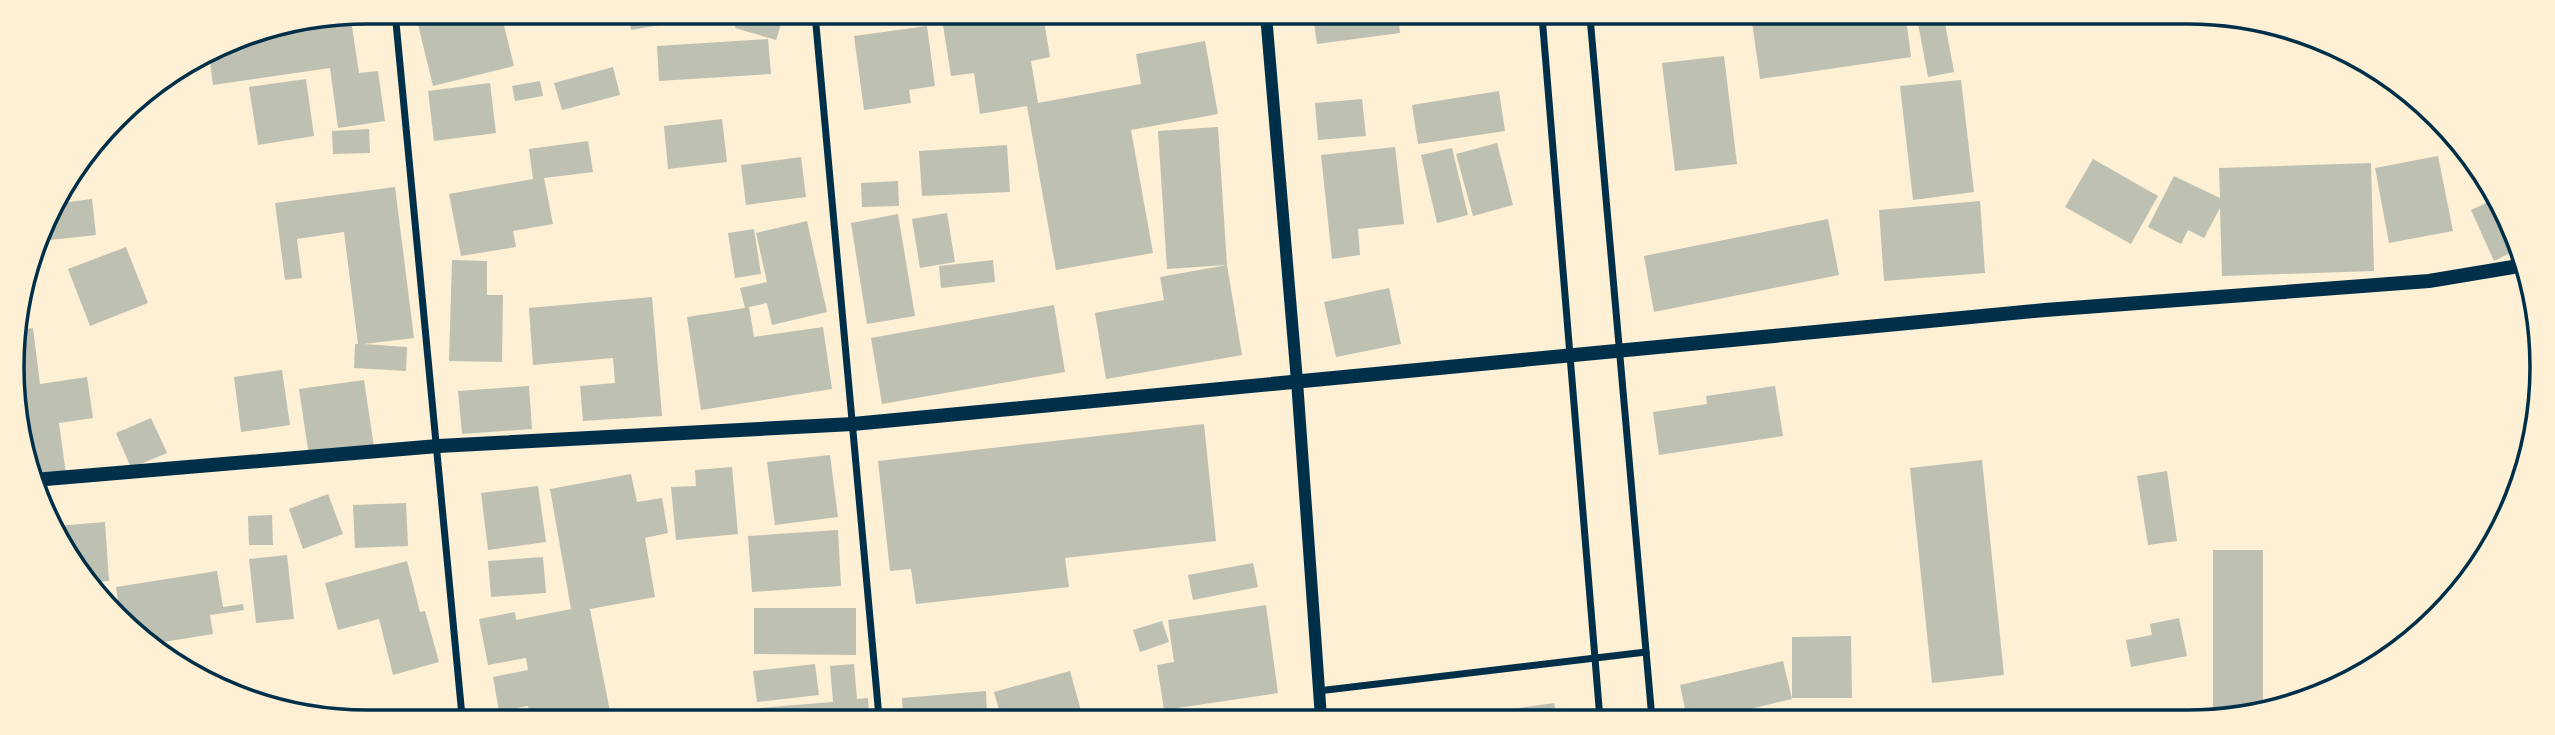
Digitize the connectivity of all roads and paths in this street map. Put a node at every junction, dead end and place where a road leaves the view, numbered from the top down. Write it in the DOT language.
graph roads {
  1 [pos="396,24"];
  2 [pos="816,24"];
  3 [pos="1267,24"];
  4 [pos="1543,24"];
  5 [pos="1591,24"];
  6 [pos="2515,266"];
  7 [pos="1619,351"];
  8 [pos="1570,355"];
  9 [pos="1297,382"];
  10 [pos="853,424"];
  11 [pos="438,446"];
  12 [pos="43,479"];
  13 [pos="1646,652"];
  14 [pos="1595,658"];
  15 [pos="1318,691"];
  16 [pos="461,710"];
  17 [pos="878,710"];
  18 [pos="1320,710"];
  19 [pos="1599,710"];
  20 [pos="1651,710"];
  1 -- 11 [label="street"];
  2 -- 10 [label="street"];
  3 -- 9 [label="street"];
  4 -- 8 [label="street"];
  5 -- 7 [label="street"];
  6 -- 7 [label="main road"];
  7 -- 8 [label="main road"];
  7 -- 13 [label="street"];
  8 -- 9 [label="main road"];
  8 -- 14 [label="street"];
  9 -- 10 [label="main road"];
  9 -- 15 [label="street"];
  10 -- 11 [label="main road"];
  10 -- 17 [label="street"];
  11 -- 12 [label="main road"];
  11 -- 16 [label="street"];
  13 -- 14 [label="street"];
  13 -- 20 [label="street"];
  14 -- 15 [label="street"];
  14 -- 19 [label="street"];
  15 -- 18 [label="street"];
}
